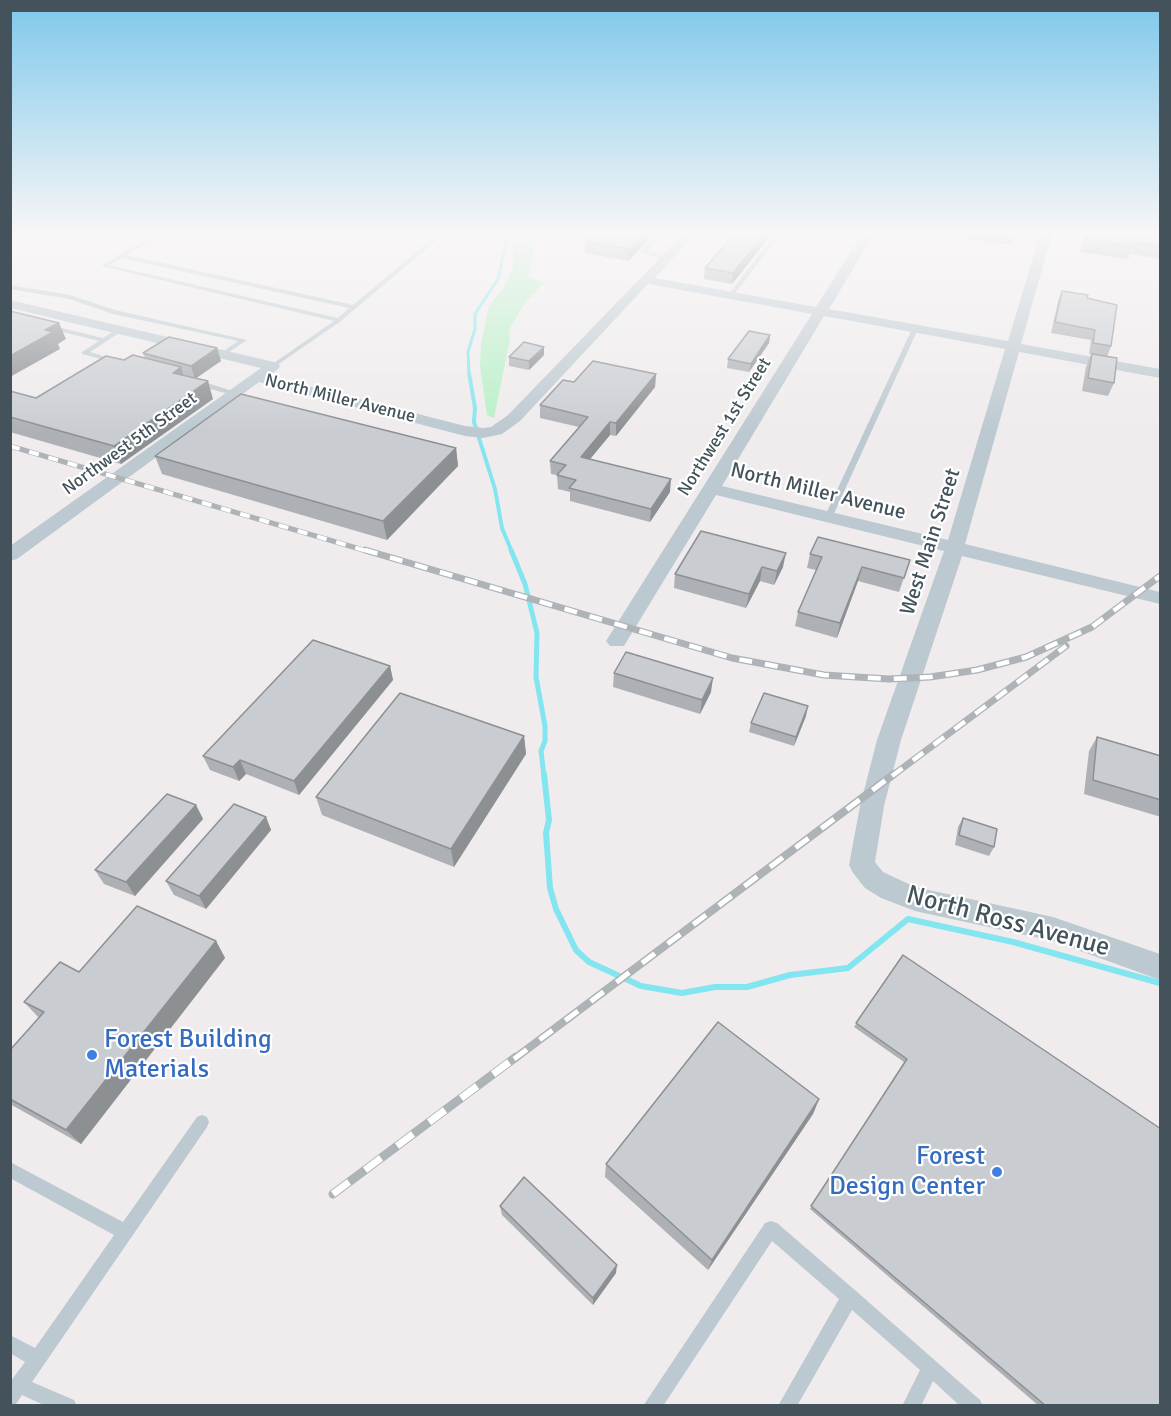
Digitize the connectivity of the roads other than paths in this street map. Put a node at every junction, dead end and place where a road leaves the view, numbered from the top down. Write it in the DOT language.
graph roads {
  1 [pos="79,300"];
  2 [pos="252,300"];
  3 [pos="321,300"];
  4 [pos="361,300"];
  5 [pos="627,300"];
  6 [pos="759,300"];
  7 [pos="826,300"];
  8 [pos="1025,300"];
  9 [pos="10,304"];
  10 [pos="353,307"];
  11 [pos="819,311"];
  12 [pos="339,320"];
  13 [pos="46,327"];
  14 [pos="915,329"];
  15 [pos="120,330"];
  16 [pos="104,340"];
  17 [pos="1014,347"];
  18 [pos="223,354"];
  19 [pos="128,364"];
  20 [pos="273,366"];
  21 [pos="1161,373"];
  22 [pos="182,378"];
  23 [pos="256,378"];
  24 [pos="235,393"];
  25 [pos="710,488"];
  26 [pos="828,518"];
  27 [pos="955,548"];
  28 [pos="10,555"];
  29 [pos="1161,598"];
  30 [pos="617,641"];
  31 [pos="862,865"];
  32 [pos="1161,967"];
  33 [pos="202,1122"];
  34 [pos="10,1169"];
  35 [pos="126,1233"];
  36 [pos="850,1297"];
  37 [pos="10,1343"];
  38 [pos="38,1359"];
  39 [pos="930,1368"];
  40 [pos="15,1391"];
  41 [pos="68,1406"];
  42 [pos="652,1406"];
  43 [pos="787,1406"];
  44 [pos="911,1406"];
  45 [pos="974,1406"];
  1 -- 18 [label="lane"];
  2 -- 12 [label="lane"];
  3 -- 10 [label="lane"];
  4 -- 10 [label="lane"];
  5 -- 23 [label="street, North Miller Avenue"];
  6 -- 11 [label="street"];
  7 -- 11 [label="street, Northwest 1st Street"];
  8 -- 17 [label="street, West Main Street"];
  9 -- 15 [label="street, North Miller Avenue"];
  10 -- 12 [label="lane"];
  11 -- 14 [label="street"];
  11 -- 25 [label="street, Northwest 1st Street"];
  12 -- 20 [label="lane"];
  13 -- 16 [label="lane"];
  14 -- 17 [label="street"];
  14 -- 26 [label="lane"];
  15 -- 16 [label="lane"];
  15 -- 18 [label="street, North Miller Avenue"];
  16 -- 19 [label="lane"];
  17 -- 21 [label="street"];
  17 -- 27 [label="street, West Main Street"];
  18 -- 20 [label="street, North Miller Avenue"];
  20 -- 23 [label="street, Northwest 5th Street"];
  22 -- 24 [label="lane"];
  23 -- 24 [label="street, Northwest 5th Street"];
  24 -- 28 [label="street, Northwest 5th Street"];
  25 -- 26 [label="street, North Miller Avenue"];
  25 -- 30 [label="street, Northwest 1st Street"];
  26 -- 27 [label="street, North Miller Avenue"];
  27 -- 29 [label="street, North Miller Avenue"];
  27 -- 31 [label="street, West Main Street"];
  31 -- 32 [label="street, North Ross Avenue"];
  33 -- 35 [label="lane"];
  34 -- 35 [label="lane"];
  35 -- 38 [label="lane"];
  36 -- 39 [label="lane"];
  36 -- 42 [label="lane"];
  36 -- 43 [label="lane"];
  37 -- 38 [label="lane"];
  38 -- 40 [label="lane"];
  39 -- 44 [label="lane"];
  39 -- 45 [label="lane"];
  40 -- 41 [label="lane"];
}
